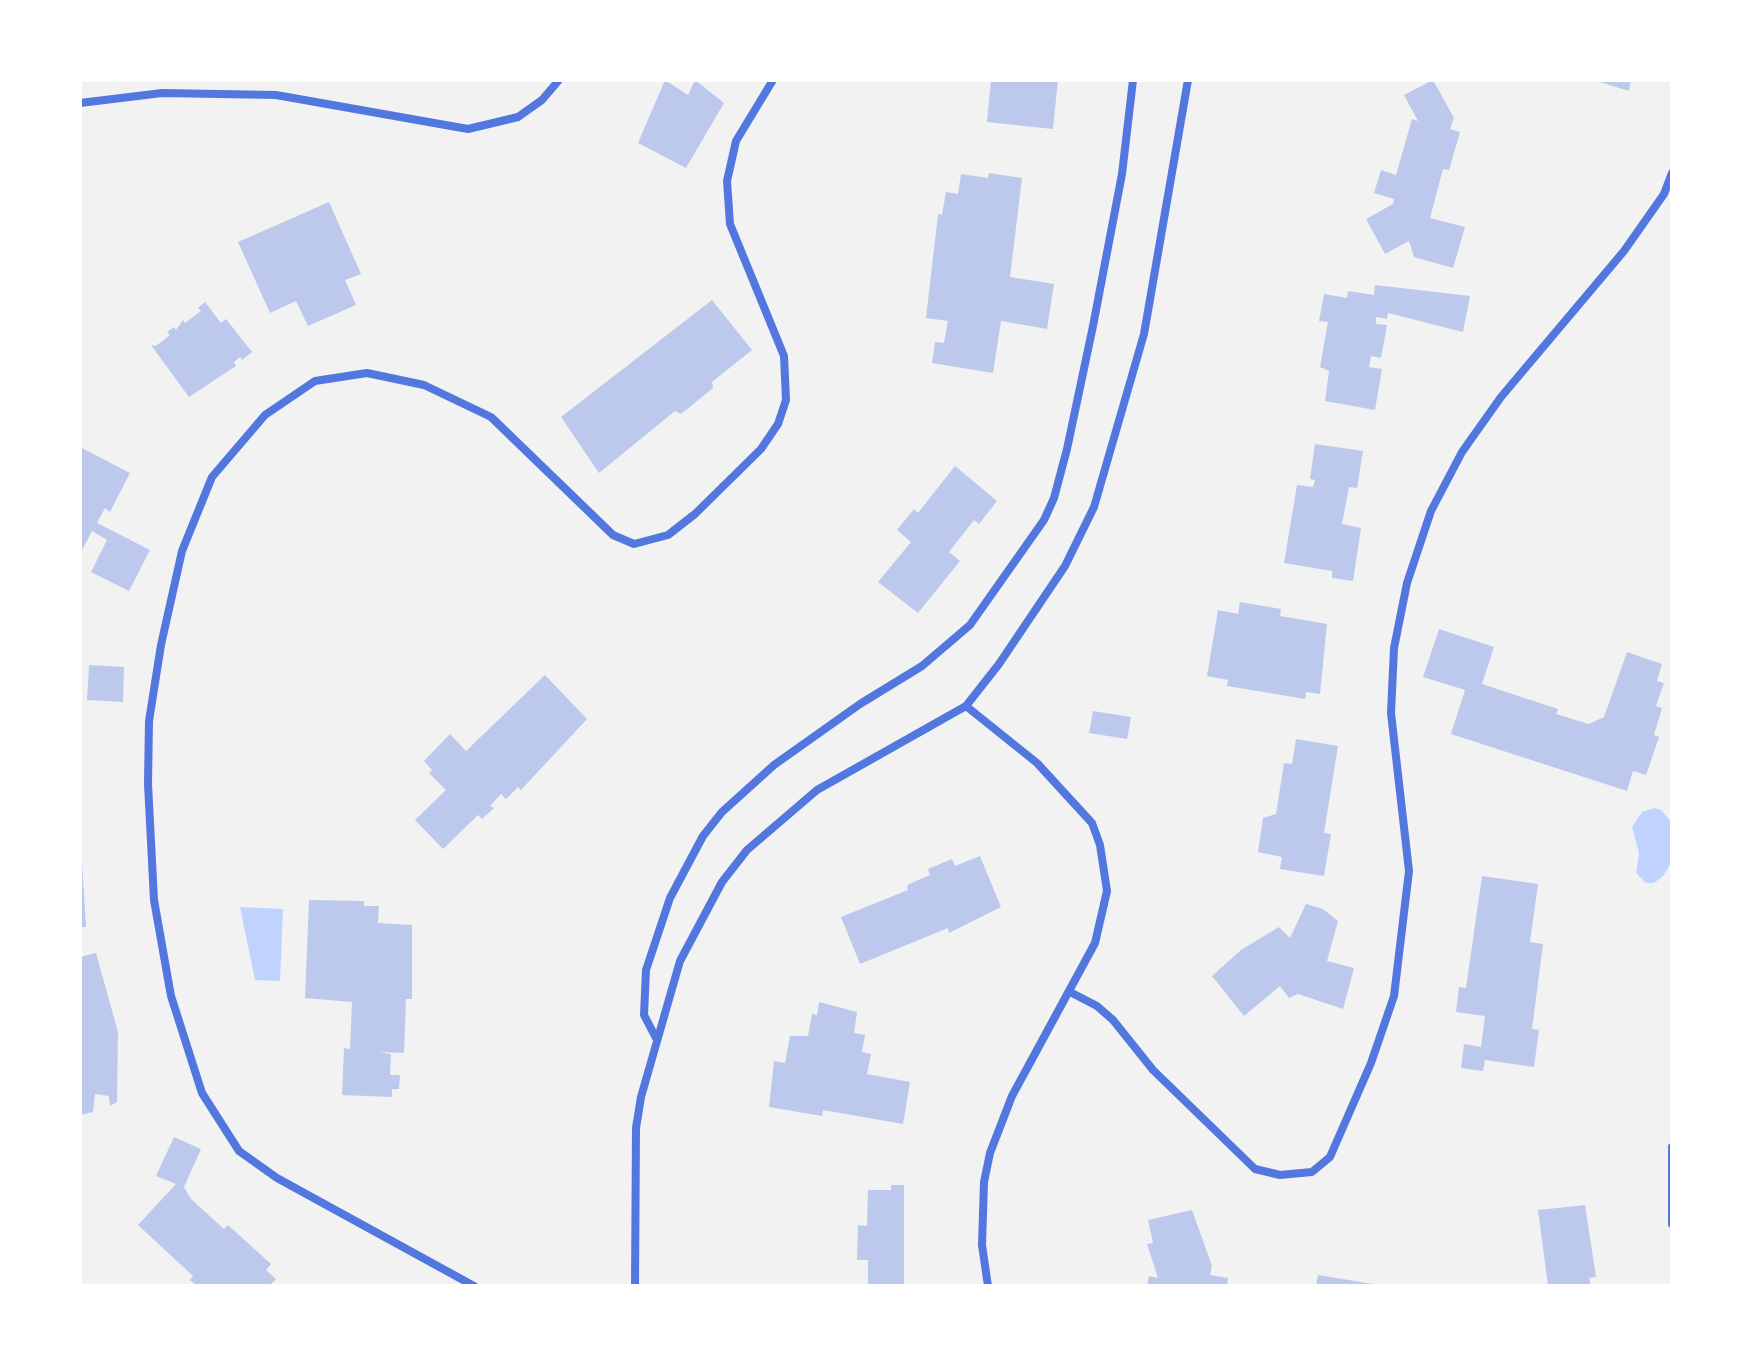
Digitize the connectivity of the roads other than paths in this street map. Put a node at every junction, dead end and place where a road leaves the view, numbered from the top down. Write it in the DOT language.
graph roads {
  1 [pos="559,80"];
  2 [pos="773,80"];
  3 [pos="1133,80"];
  4 [pos="1188,80"];
  5 [pos="80,103"];
  6 [pos="1672,173"];
  7 [pos="966,706"];
  8 [pos="1070,992"];
  9 [pos="656,1038"];
  10 [pos="1672,1147"];
  11 [pos="1672,1224"];
  12 [pos="474,1286"];
  13 [pos="635,1286"];
  14 [pos="988,1286"];
  1 -- 5 [label="street"];
  2 -- 12 [label="street"];
  3 -- 9 [label="street"];
  4 -- 7 [label="street"];
  6 -- 8 [label="street"];
  7 -- 8 [label="street"];
  7 -- 9 [label="street"];
  8 -- 14 [label="street"];
  9 -- 13 [label="street"];
  10 -- 11 [label="street"];
}
